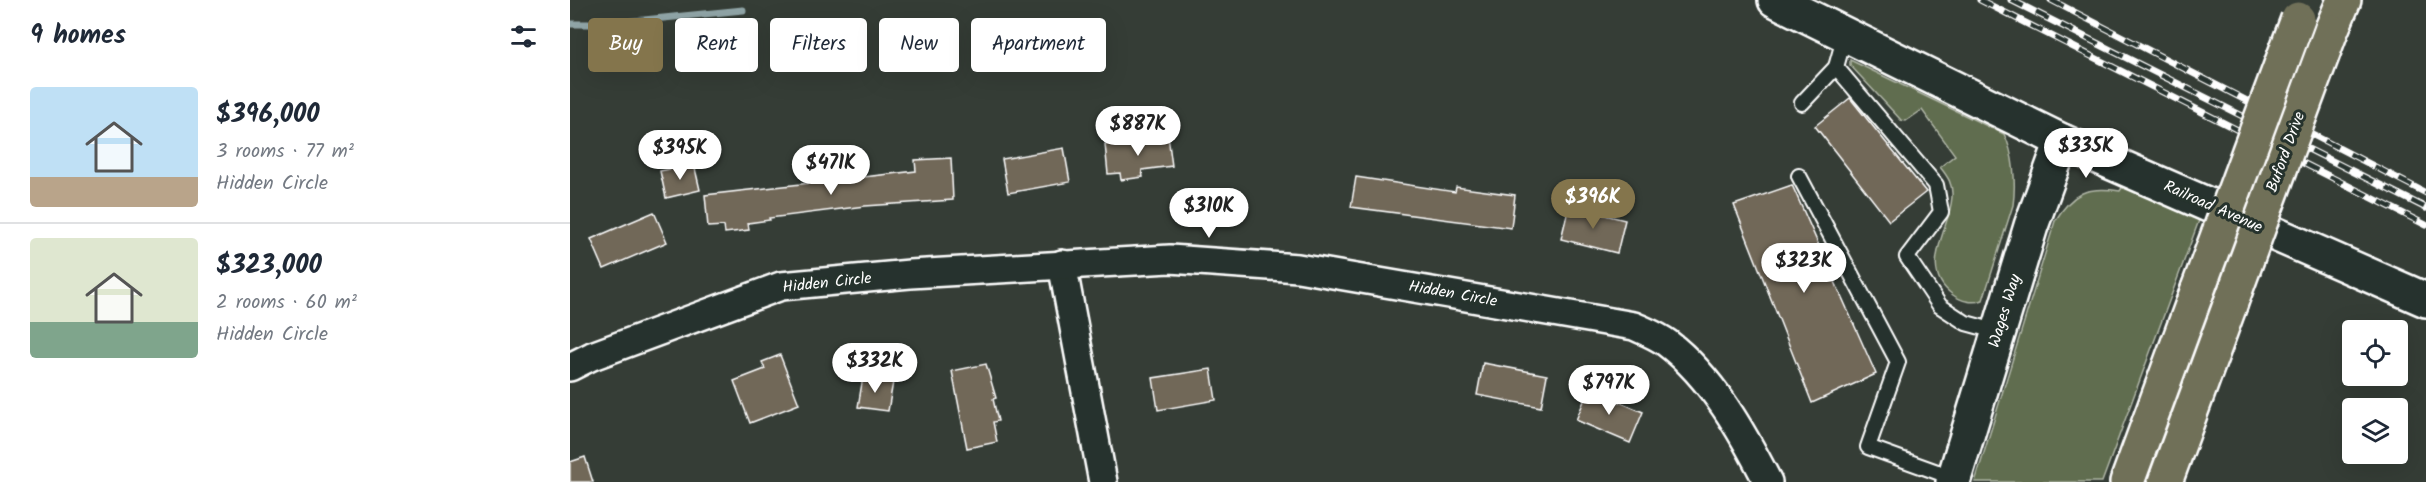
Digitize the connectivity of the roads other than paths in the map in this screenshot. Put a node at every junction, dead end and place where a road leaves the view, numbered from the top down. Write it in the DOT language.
graph roads {
  1 [pos="1775,0"];
  2 [pos="2344,0"];
  3 [pos="2302,10"];
  4 [pos="1845,35"];
  5 [pos="1836,67"];
  6 [pos="1802,103"];
  7 [pos="2062,141"];
  8 [pos="1799,176"];
  9 [pos="1062,264"];
  10 [pos="2426,300"];
  11 [pos="1999,332"];
  12 [pos="570,367"];
  13 [pos="1953,480"];
  14 [pos="1103,482"];
  15 [pos="1768,482"];
  16 [pos="2127,482"];
  17 [pos="2165,482"];
  1 -- 4 [label="street, Railroad Avenue"];
  2 -- 17 [label="highway, Buford Drive, bridge"];
  3 -- 16 [label="highway, Buford Drive, bridge"];
  4 -- 5 [label="lane"];
  4 -- 7 [label="street, Railroad Avenue"];
  5 -- 6 [label="lane"];
  5 -- 11 [label="lane"];
  7 -- 10 [label="street, Railroad Avenue"];
  7 -- 11 [label="street, Wages Way"];
  8 -- 13 [label="lane"];
  9 -- 12 [label="street, Hidden Circle"];
  9 -- 14 [label="street"];
  9 -- 15 [label="street, Hidden Circle"];
  11 -- 13 [label="street, Wages Way"];
}
